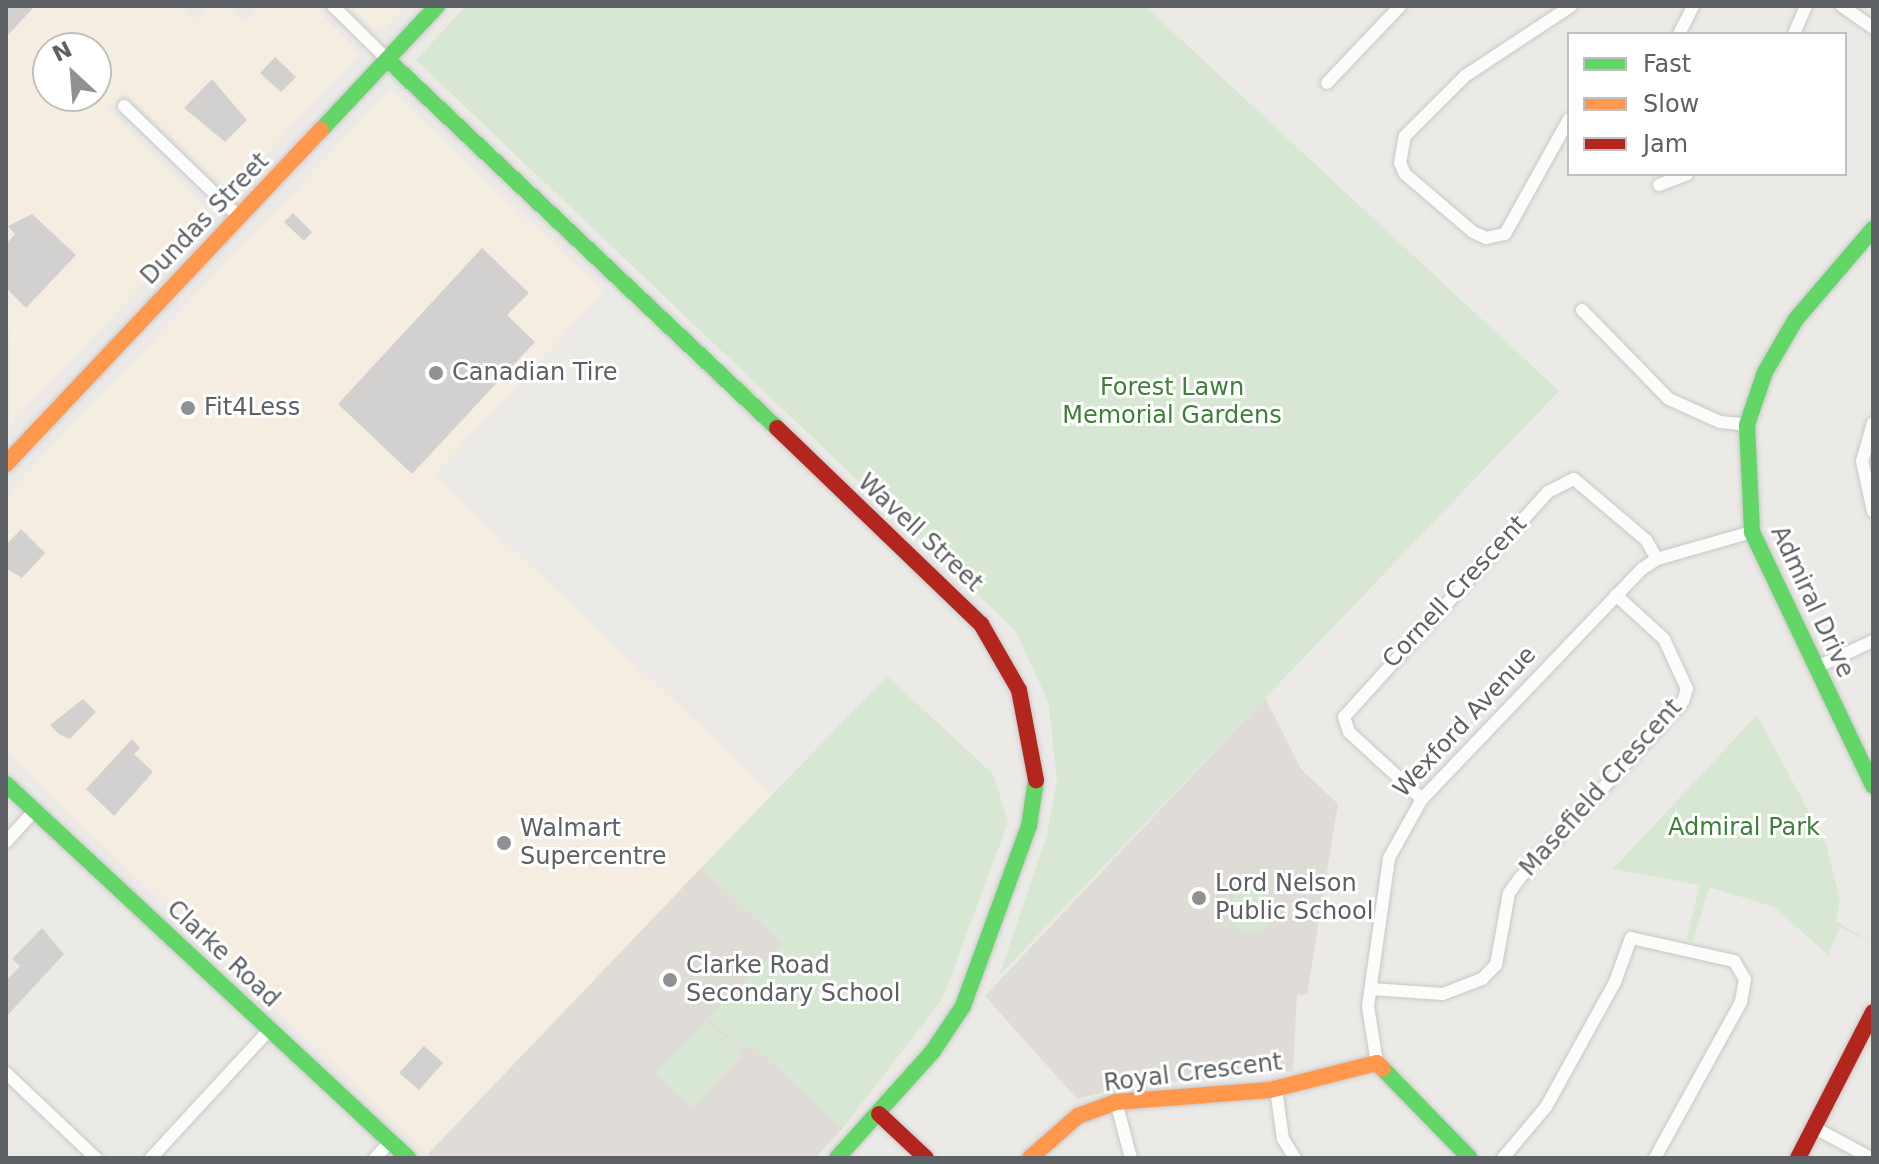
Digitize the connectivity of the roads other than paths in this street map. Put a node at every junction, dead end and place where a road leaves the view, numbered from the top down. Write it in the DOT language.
graph roads {
  1 [pos="333,6"];
  2 [pos="437,6"];
  3 [pos="1400,6"];
  4 [pos="1571,6"];
  5 [pos="1693,6"];
  6 [pos="1806,6"];
  7 [pos="1842,6"];
  8 [pos="1873,28"];
  9 [pos="1680,32"];
  10 [pos="1795,32"];
  11 [pos="388,60"];
  12 [pos="1327,83"];
  13 [pos="124,106"];
  14 [pos="1567,123"];
  15 [pos="1682,176"];
  16 [pos="1659,185"];
  17 [pos="240,218"];
  18 [pos="1873,229"];
  19 [pos="1582,310"];
  20 [pos="1873,423"];
  21 [pos="1747,425"];
  22 [pos="7,460"];
  23 [pos="1873,512"];
  24 [pos="1752,532"];
  25 [pos="1657,559"];
  26 [pos="1616,595"];
  27 [pos="1873,641"];
  28 [pos="1815,668"];
  29 [pos="6,784"];
  30 [pos="1873,786"];
  31 [pos="1422,799"];
  32 [pos="34,811"];
  33 [pos="6,842"];
  34 [pos="1371,989"];
  35 [pos="1873,1012"];
  36 [pos="269,1030"];
  37 [pos="1377,1063"];
  38 [pos="6,1073"];
  39 [pos="1276,1089"];
  40 [pos="1116,1102"];
  41 [pos="879,1114"];
  42 [pos="1815,1128"];
  43 [pos="391,1141"];
  44 [pos="96,1158"];
  45 [pos="151,1158"];
  46 [pos="375,1158"];
  47 [pos="408,1158"];
  48 [pos="837,1158"];
  49 [pos="926,1158"];
  50 [pos="1030,1158"];
  51 [pos="1131,1158"];
  52 [pos="1295,1158"];
  53 [pos="1470,1158"];
  54 [pos="1503,1158"];
  55 [pos="1655,1158"];
  56 [pos="1798,1158"];
  57 [pos="1871,1158"];
  1 -- 11 [label="street"];
  2 -- 11 [label="street, Dundas Street"];
  3 -- 12 [label="street"];
  4 -- 14 [label="street"];
  5 -- 9 [label="street"];
  6 -- 10 [label="street"];
  7 -- 8 [label="street"];
  11 -- 17 [label="street, Dundas Street"];
  11 -- 41 [label="street, Wavell Street"];
  13 -- 17 [label="street"];
  15 -- 16 [label="street"];
  17 -- 22 [label="street, Dundas Street"];
  18 -- 21 [label="street, Admiral Drive"];
  19 -- 21 [label="street"];
  20 -- 23 [label="street"];
  21 -- 24 [label="street, Admiral Drive"];
  24 -- 25 [label="street, Wexford Avenue"];
  24 -- 28 [label="street, Admiral Drive"];
  25 -- 26 [label="street, Wexford Avenue"];
  25 -- 31 [label="street, Cornell Crescent"];
  26 -- 31 [label="street, Wexford Avenue"];
  26 -- 34 [label="street, Masefield Crescent"];
  27 -- 28 [label="street"];
  28 -- 30 [label="street, Admiral Drive"];
  29 -- 32 [label="street, Clarke Road"];
  31 -- 34 [label="street, Wexford Avenue"];
  32 -- 33 [label="street"];
  32 -- 36 [label="street, Clarke Road"];
  34 -- 37 [label="street, Wexford Avenue"];
  35 -- 42 [label="street"];
  36 -- 43 [label="street, Clarke Road"];
  36 -- 45 [label="street"];
  37 -- 39 [label="street, Royal Crescent"];
  37 -- 53 [label="street"];
  38 -- 44 [label="street"];
  39 -- 40 [label="street, Royal Crescent"];
  39 -- 52 [label="street"];
  40 -- 50 [label="street, Royal Crescent"];
  40 -- 51 [label="street"];
  41 -- 48 [label="street, Wavell Street"];
  41 -- 49 [label="street"];
  42 -- 56 [label="street"];
  42 -- 57 [label="street"];
  43 -- 46 [label="street"];
  43 -- 47 [label="street, Clarke Road"];
  54 -- 55 [label="street"];
}
